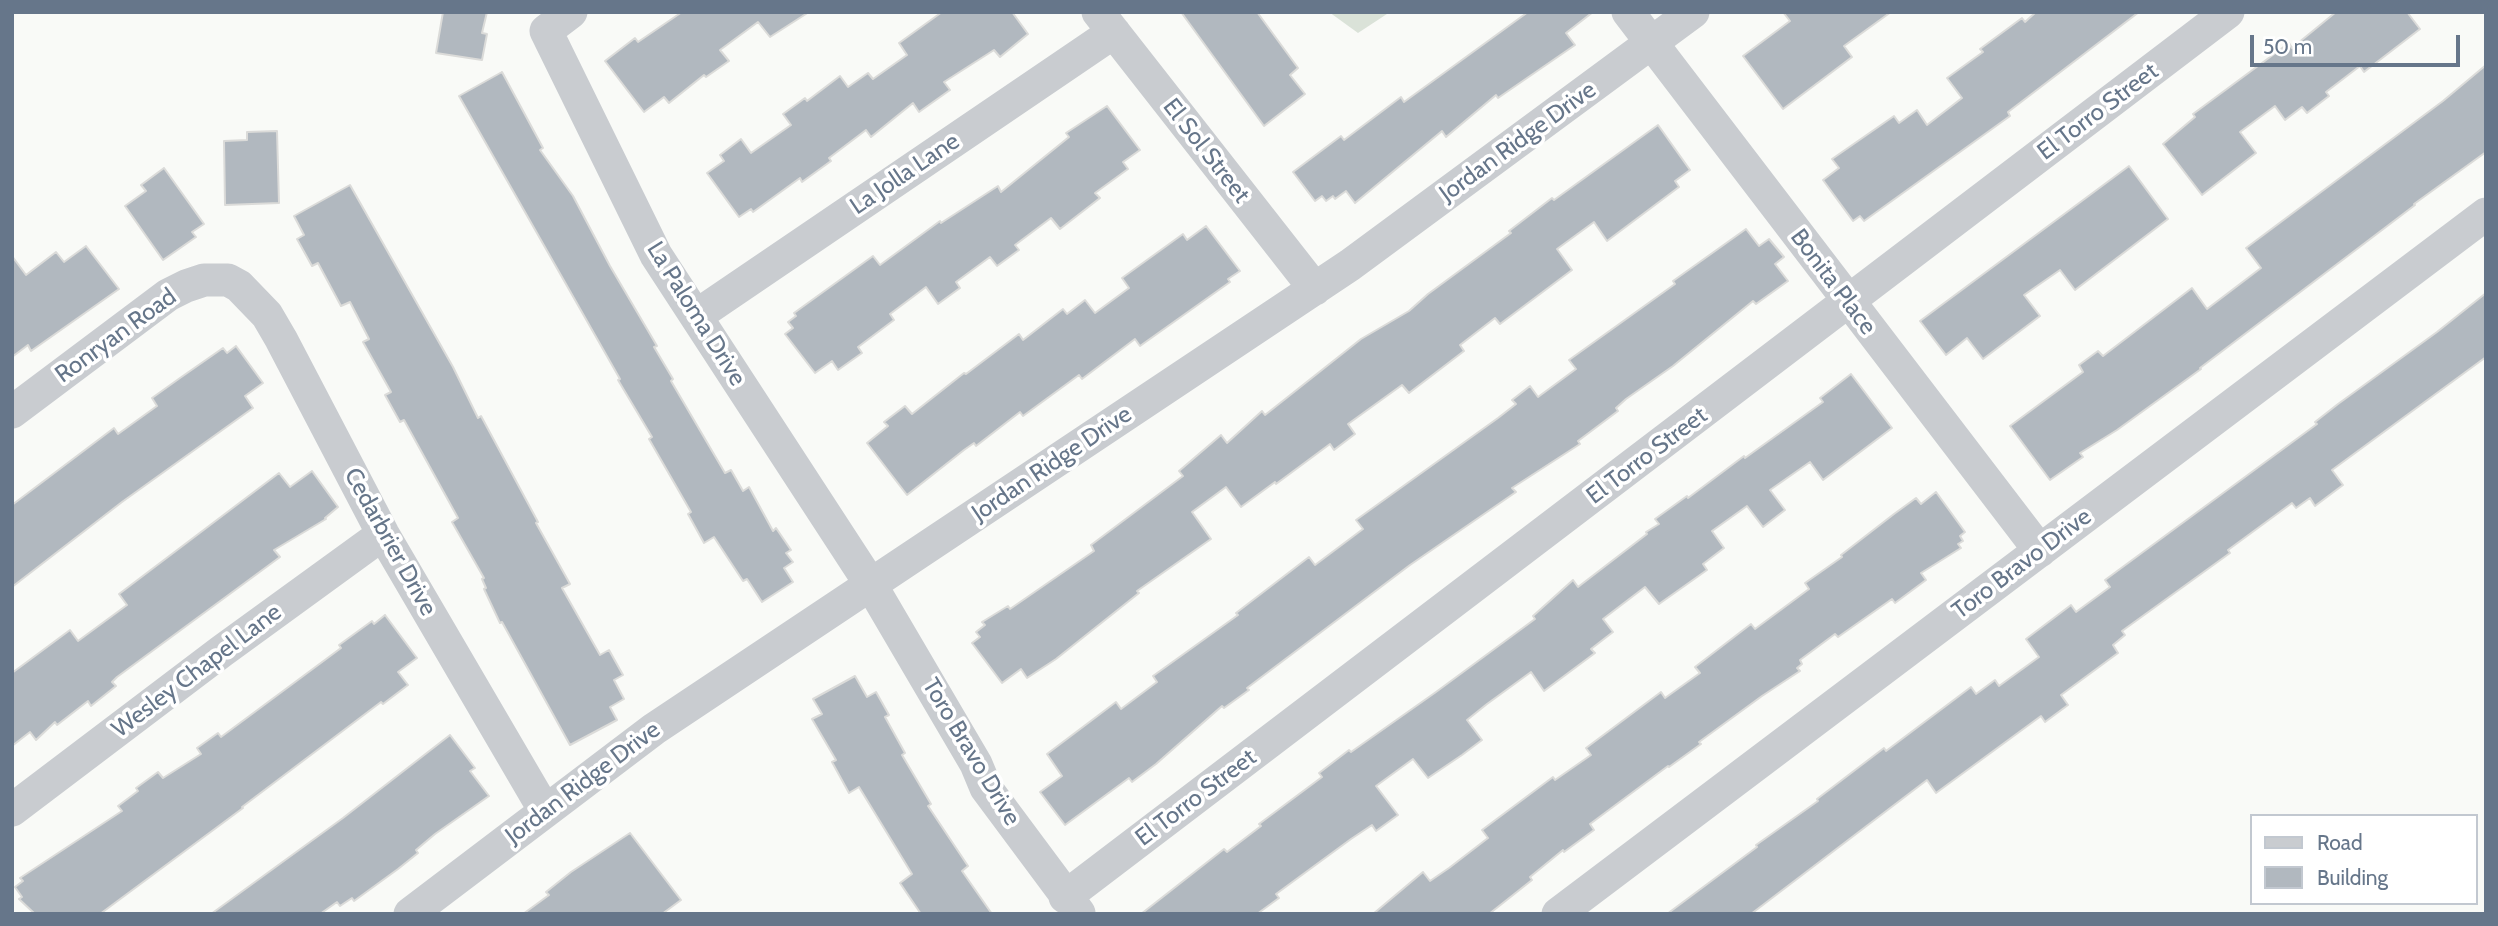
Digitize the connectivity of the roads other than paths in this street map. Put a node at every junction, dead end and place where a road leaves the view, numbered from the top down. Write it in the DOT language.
graph roads {
  1 [pos="1628,12"];
  2 [pos="1693,12"];
  3 [pos="2228,12"];
  4 [pos="559,22"];
  5 [pos="1106,22"];
  6 [pos="1652,43"];
  7 [pos="2486,214"];
  8 [pos="228,279"];
  9 [pos="1315,289"];
  10 [pos="1848,303"];
  11 [pos="696,316"];
  12 [pos="12,412"];
  13 [pos="383,534"];
  14 [pos="2040,551"];
  15 [pos="871,584"];
  16 [pos="12,810"];
  17 [pos="545,811"];
  18 [pos="1072,905"];
  19 [pos="410,914"];
  20 [pos="1558,914"];
  1 -- 6 [label="street, Bonita Place"];
  2 -- 6 [label="street, Jordan Ridge Drive"];
  3 -- 10 [label="street, El Torro Street"];
  4 -- 11 [label="street, La Paloma Drive"];
  5 -- 9 [label="street, El Sol Street"];
  5 -- 11 [label="street, La Jolla Lane"];
  6 -- 9 [label="street, Jordan Ridge Drive"];
  6 -- 10 [label="street, Bonita Place"];
  7 -- 14 [label="street, Toro Bravo Drive"];
  8 -- 12 [label="street, Ronryan Road"];
  8 -- 13 [label="street, Cedarbrier Drive"];
  9 -- 15 [label="street, Jordan Ridge Drive"];
  10 -- 14 [label="street, Bonita Place"];
  10 -- 18 [label="street, El Torro Street"];
  11 -- 15 [label="street, La Paloma Drive"];
  13 -- 16 [label="street, Wesley Chapel Lane"];
  13 -- 17 [label="street, Cedarbrier Drive"];
  14 -- 20 [label="street, Toro Bravo Drive"];
  15 -- 17 [label="street, Jordan Ridge Drive"];
  15 -- 18 [label="street, Toro Bravo Drive"];
  17 -- 19 [label="street, Jordan Ridge Drive"];
}
